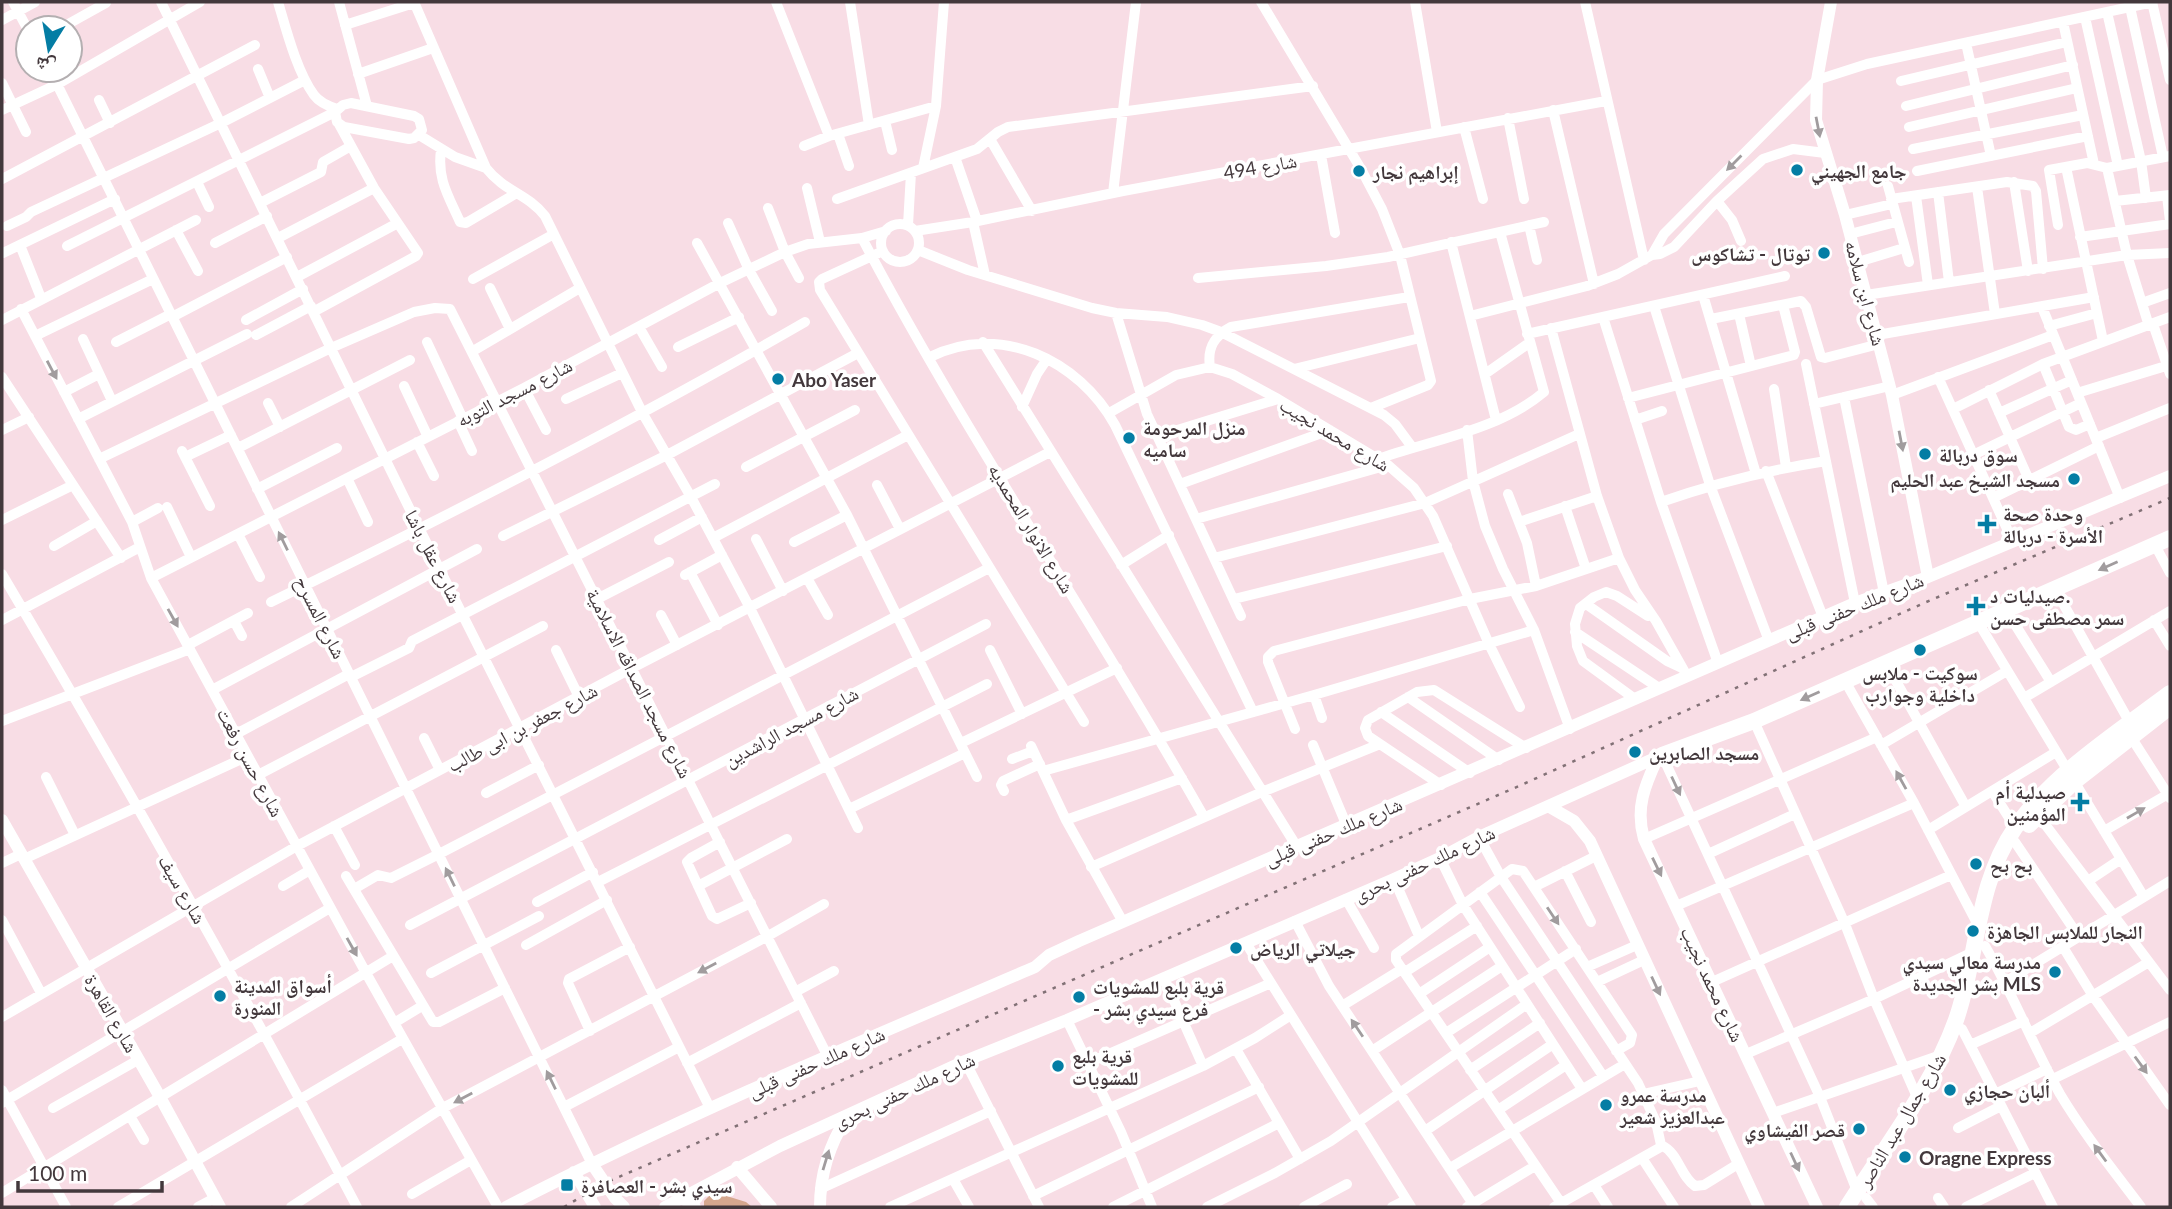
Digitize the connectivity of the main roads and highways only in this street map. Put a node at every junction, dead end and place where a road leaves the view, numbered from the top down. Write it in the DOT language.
graph roads {
  1 [pos="2163,542"];
  2 [pos="2170,693"];
  3 [pos="2170,707"];
  4 [pos="2131,730"];
  5 [pos="1660,756"];
  6 [pos="2071,777"];
  7 [pos="2015,834"];
  8 [pos="1979,949"];
  9 [pos="1864,1201"];
  10 [pos="1847,1207"];
  1 -- 5 [label="main road, شارع ملك حفنى بحرى, one-way"];
  2 -- 4 [label="main road, شارع جمال عبد الناصر"];
  3 -- 4 [label="main road, شارع جمال عبد الناصر"];
  4 -- 6 [label="main road, شارع جمال عبد الناصر"];
  6 -- 7 [label="main road, شارع جمال عبد الناصر"];
  6 -- 7 [label="main road, شارع جمال عبد الناصر"];
  7 -- 8 [label="main road, شارع جمال عبد الناصر"];
  7 -- 8 [label="main road, شارع جمال عبد الناصر"];
  8 -- 9 [label="main road, شارع جمال عبد الناصر"];
  8 -- 9 [label="main road, شارع جمال عبد الناصر"];
  9 -- 10 [label="main road, شارع جمال عبد الناصر"];
}
